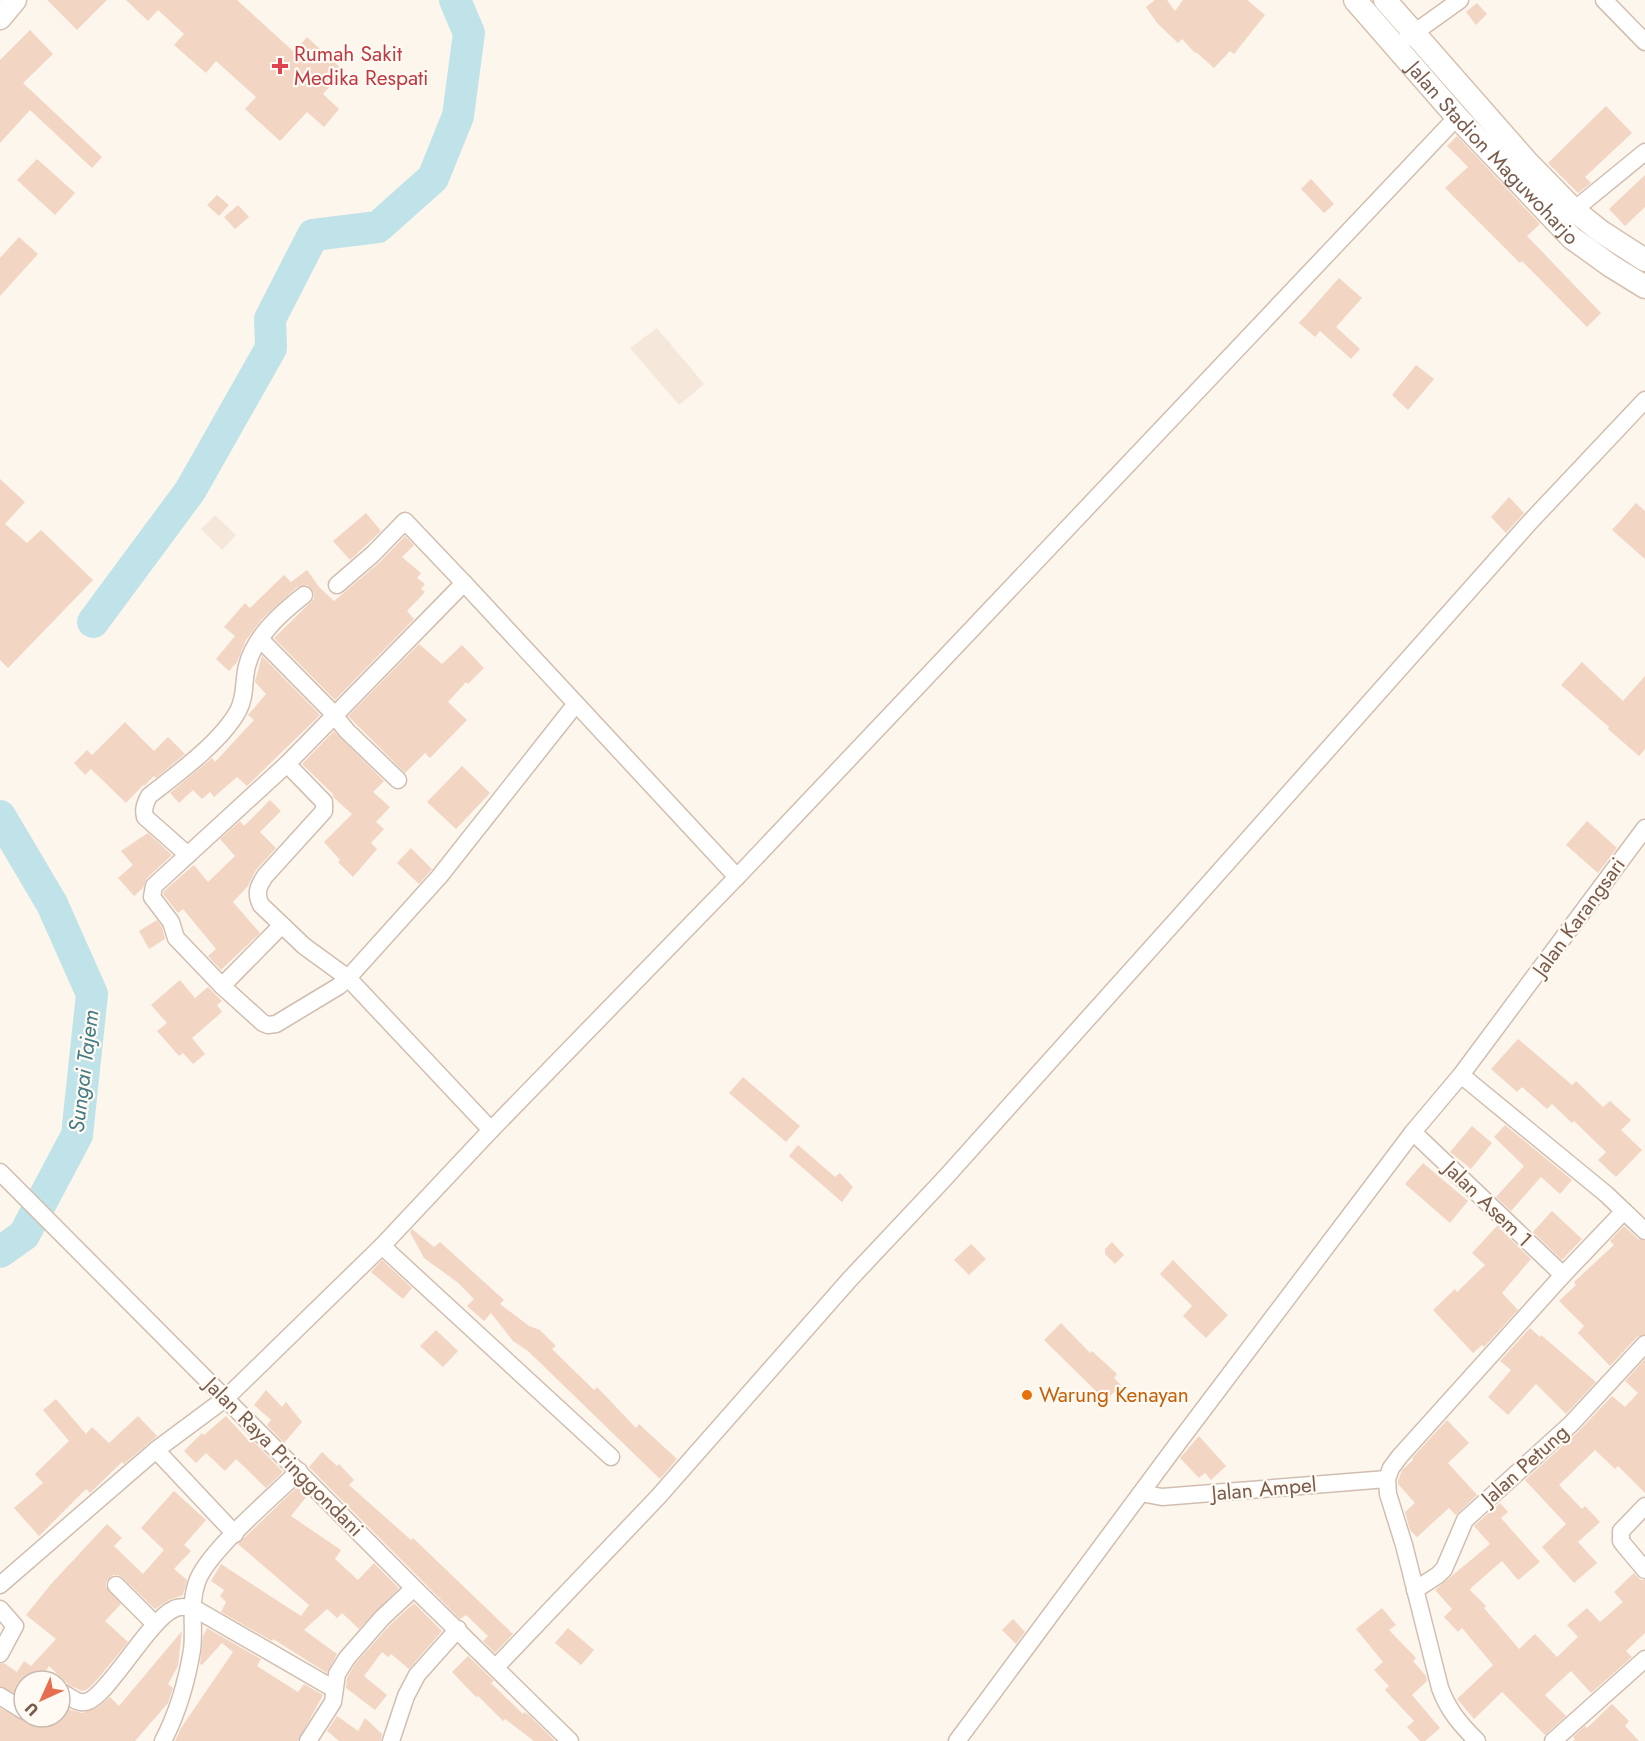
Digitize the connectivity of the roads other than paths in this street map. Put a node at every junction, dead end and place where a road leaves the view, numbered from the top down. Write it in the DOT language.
graph roads {
  1 [pos="15,0"];
  2 [pos="1355,0"];
  3 [pos="1385,0"];
  4 [pos="1460,0"];
  5 [pos="1604,0"];
  6 [pos="0,18"];
  7 [pos="1405,40"];
  8 [pos="1645,42"];
  9 [pos="1457,117"];
  10 [pos="1645,152"];
  11 [pos="1574,210"];
  12 [pos="1645,260"];
  13 [pos="1645,287"];
  14 [pos="1645,400"];
  15 [pos="464,583"];
  16 [pos="337,585"];
  17 [pos="304,595"];
  18 [pos="260,639"];
  19 [pos="575,705"];
  20 [pos="335,717"];
  21 [pos="287,764"];
  22 [pos="398,780"];
  23 [pos="1645,828"];
  24 [pos="188,855"];
  25 [pos="737,877"];
  26 [pos="282,925"];
  27 [pos="348,978"];
  28 [pos="222,986"];
  29 [pos="1461,1075"];
  30 [pos="491,1130"];
  31 [pos="1413,1132"];
  32 [pos="0,1172"];
  33 [pos="1624,1211"];
  34 [pos="1645,1231"];
  35 [pos="382,1246"];
  36 [pos="1563,1275"];
  37 [pos="1645,1344"];
  38 [pos="226,1398"];
  39 [pos="156,1450"];
  40 [pos="610,1457"];
  41 [pos="299,1471"];
  42 [pos="1387,1479"];
  43 [pos="1141,1493"];
  44 [pos="1645,1506"];
  45 [pos="235,1534"];
  46 [pos="1645,1570"];
  47 [pos="116,1585"];
  48 [pos="0,1586"];
  49 [pos="414,1588"];
  50 [pos="1415,1590"];
  51 [pos="192,1607"];
  52 [pos="0,1609"];
  53 [pos="155,1624"];
  54 [pos="458,1629"];
  55 [pos="0,1654"];
  56 [pos="1645,1659"];
  57 [pos="496,1667"];
  58 [pos="334,1689"];
  59 [pos="72,1698"];
  60 [pos="163,1741"];
  61 [pos="308,1741"];
  62 [pos="392,1741"];
  63 [pos="570,1741"];
  64 [pos="957,1741"];
  65 [pos="1477,1741"];
  66 [pos="1553,1741"];
  1 -- 6 [label="main road"];
  2 -- 7 [label="main road, Jalan Stadion Maguwoharjo"];
  3 -- 7 [label="main road, Jalan Stadion Maguwoharjo"];
  4 -- 7 [label="street"];
  5 -- 8 [label="street"];
  7 -- 9 [label="main road, Jalan Stadion Maguwoharjo"];
  7 -- 11 [label="main road, Jalan Stadion Maguwoharjo"];
  9 -- 13 [label="main road, Jalan Stadion Maguwoharjo"];
  9 -- 25 [label="street"];
  10 -- 11 [label="street"];
  11 -- 12 [label="main road, Jalan Stadion Maguwoharjo"];
  14 -- 57 [label="street"];
  15 -- 16 [label="street"];
  15 -- 19 [label="street"];
  15 -- 20 [label="street"];
  17 -- 18 [label="street"];
  18 -- 20 [label="street"];
  18 -- 24 [label="street"];
  19 -- 25 [label="street"];
  19 -- 27 [label="street"];
  20 -- 21 [label="street"];
  20 -- 22 [label="street"];
  21 -- 24 [label="street"];
  21 -- 26 [label="street"];
  23 -- 29 [label="street, Jalan Karangsari"];
  24 -- 28 [label="street"];
  25 -- 30 [label="street"];
  26 -- 27 [label="street"];
  26 -- 28 [label="street"];
  27 -- 28 [label="street"];
  27 -- 30 [label="street"];
  29 -- 31 [label="street, Jalan Karangsari"];
  29 -- 33 [label="street"];
  30 -- 35 [label="street"];
  31 -- 36 [label="street, Jalan Asem 1"];
  31 -- 43 [label="street, Jalan Karangsari"];
  32 -- 38 [label="street, Jalan Raya Pringgondani"];
  33 -- 34 [label="street"];
  33 -- 36 [label="street"];
  35 -- 38 [label="street"];
  35 -- 40 [label="street"];
  36 -- 42 [label="street"];
  37 -- 50 [label="street, Jalan Petung"];
  38 -- 39 [label="street"];
  38 -- 41 [label="street, Jalan Raya Pringgondani"];
  39 -- 45 [label="street"];
  39 -- 48 [label="street"];
  41 -- 45 [label="street"];
  41 -- 49 [label="street, Jalan Raya Pringgondani"];
  42 -- 43 [label="street, Jalan Ampel"];
  42 -- 50 [label="street"];
  43 -- 64 [label="street, Jalan Karangsari"];
  44 -- 46 [label="street"];
  45 -- 51 [label="street"];
  47 -- 53 [label="street"];
  49 -- 54 [label="street, Jalan Raya Pringgondani"];
  49 -- 58 [label="street"];
  50 -- 65 [label="street"];
  51 -- 53 [label="street"];
  51 -- 58 [label="street"];
  51 -- 60 [label="street"];
  52 -- 55 [label="street"];
  53 -- 59 [label="street"];
  54 -- 57 [label="street, Jalan Raya Pringgondani"];
  54 -- 62 [label="street"];
  56 -- 66 [label="street"];
  57 -- 63 [label="street, Jalan Raya Pringgondani"];
  58 -- 61 [label="street"];
}
